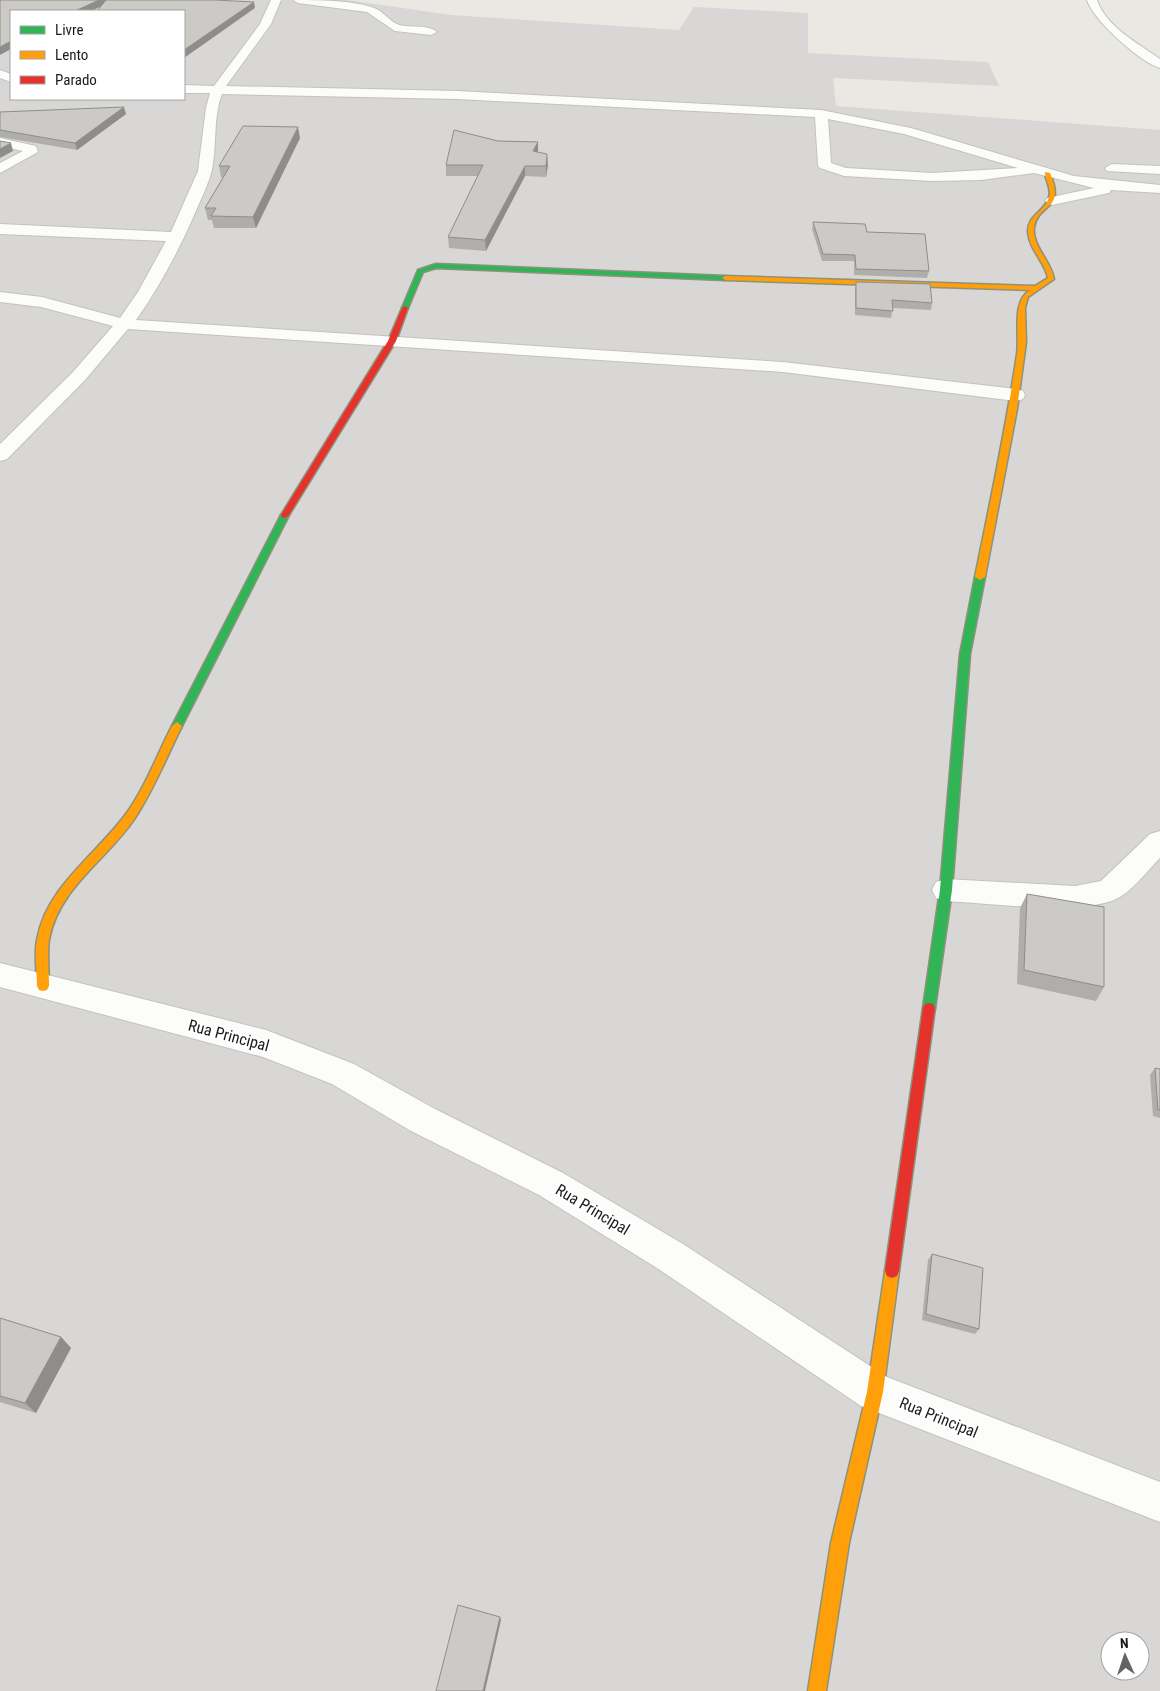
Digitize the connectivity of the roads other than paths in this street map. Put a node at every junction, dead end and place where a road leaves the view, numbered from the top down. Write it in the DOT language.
graph roads {
  1 [pos="276,0"];
  2 [pos="298,0"];
  3 [pos="1092,0"];
  4 [pos="431,32"];
  5 [pos="1160,64"];
  6 [pos="185,89"];
  7 [pos="217,90"];
  8 [pos="821,114"];
  9 [pos="0,142"];
  10 [pos="1083,168"];
  11 [pos="1102,168"];
  12 [pos="0,169"];
  13 [pos="1160,170"];
  14 [pos="1043,172"];
  15 [pos="1120,186"];
  16 [pos="1160,190"];
  17 [pos="1052,201"];
  18 [pos="0,229"];
  19 [pos="177,237"];
  20 [pos="1034,288"];
  21 [pos="0,297"];
  22 [pos="124,324"];
  23 [pos="392,341"];
  24 [pos="1016,395"];
  25 [pos="0,455"];
  26 [pos="1160,841"];
  27 [pos="946,890"];
  28 [pos="0,975"];
  29 [pos="43,986"];
  30 [pos="875,1392"];
  31 [pos="1160,1502"];
  32 [pos="817,1691"];
  1 -- 7 [label="street"];
  2 -- 4 [label="street"];
  3 -- 5 [label="street"];
  6 -- 7 [label="street"];
  7 -- 8 [label="street"];
  7 -- 19 [label="street"];
  8 -- 14 [label="street"];
  8 -- 14 [label="street"];
  9 -- 12 [label="street"];
  10 -- 14 [label="street"];
  11 -- 13 [label="street"];
  14 -- 15 [label="street"];
  14 -- 17 [label="street"];
  15 -- 16 [label="street"];
  15 -- 17 [label="street"];
  17 -- 20 [label="street"];
  18 -- 19 [label="street"];
  19 -- 22 [label="street"];
  20 -- 23 [label="street"];
  20 -- 24 [label="street"];
  21 -- 22 [label="street"];
  22 -- 23 [label="street"];
  22 -- 25 [label="street"];
  23 -- 24 [label="street"];
  23 -- 29 [label="street"];
  24 -- 27 [label="street"];
  26 -- 27 [label="street"];
  27 -- 30 [label="street"];
  28 -- 29 [label="street, Rua Principal"];
  29 -- 30 [label="street, Rua Principal"];
  30 -- 31 [label="street, Rua Principal"];
  30 -- 32 [label="street"];
}
